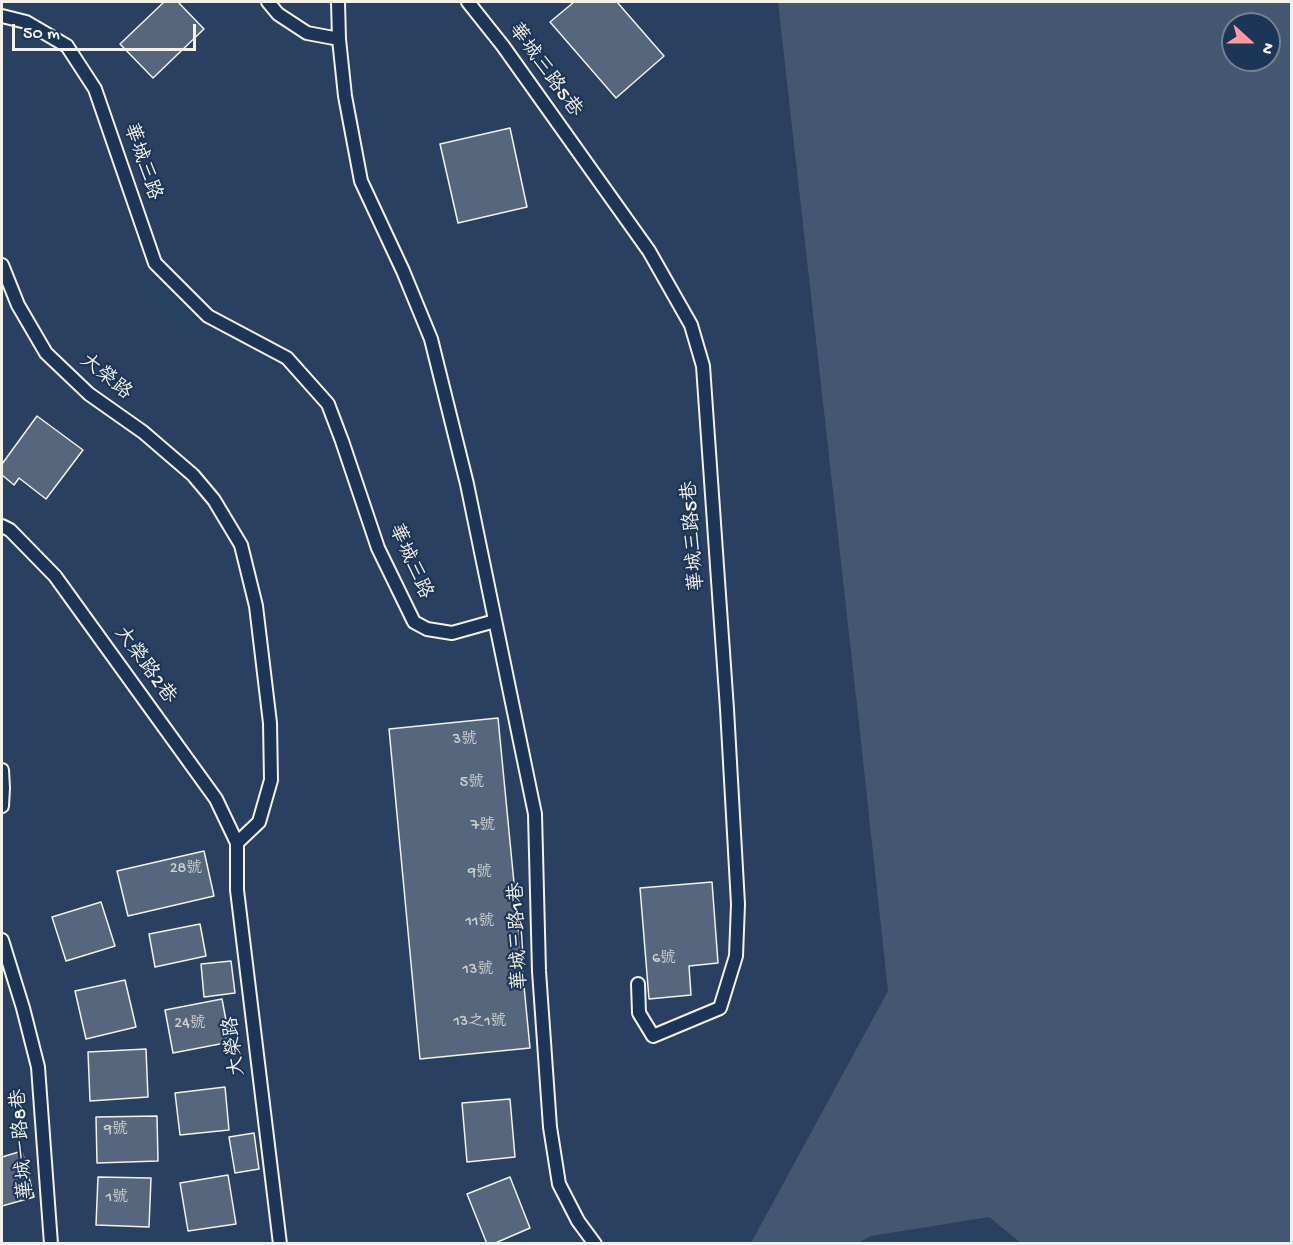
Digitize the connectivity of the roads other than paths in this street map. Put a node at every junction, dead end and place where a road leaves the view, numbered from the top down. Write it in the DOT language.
graph roads {
  1 [pos="268,2"];
  2 [pos="338,2"];
  3 [pos="468,2"];
  4 [pos="2,16"];
  5 [pos="339,39"];
  6 [pos="2,265"];
  7 [pos="2,526"];
  8 [pos="495,621"];
  9 [pos="2,770"];
  10 [pos="2,806"];
  11 [pos="237,843"];
  12 [pos="2,940"];
  13 [pos="638,984"];
  14 [pos="51,1244"];
  15 [pos="279,1244"];
  16 [pos="596,1244"];
  1 -- 5 [label="lane"];
  2 -- 5 [label="lane"];
  3 -- 13 [label="lane, 華城三路5巷"];
  4 -- 8 [label="lane, 華城三路"];
  5 -- 8 [label="lane"];
  6 -- 11 [label="lane, 大榮路"];
  7 -- 11 [label="lane, 大榮路2巷"];
  8 -- 16 [label="lane, 華城三路1巷"];
  9 -- 10 [label="lane"];
  11 -- 15 [label="lane, 大榮路"];
  12 -- 14 [label="lane, 華城一路8巷"];
}
